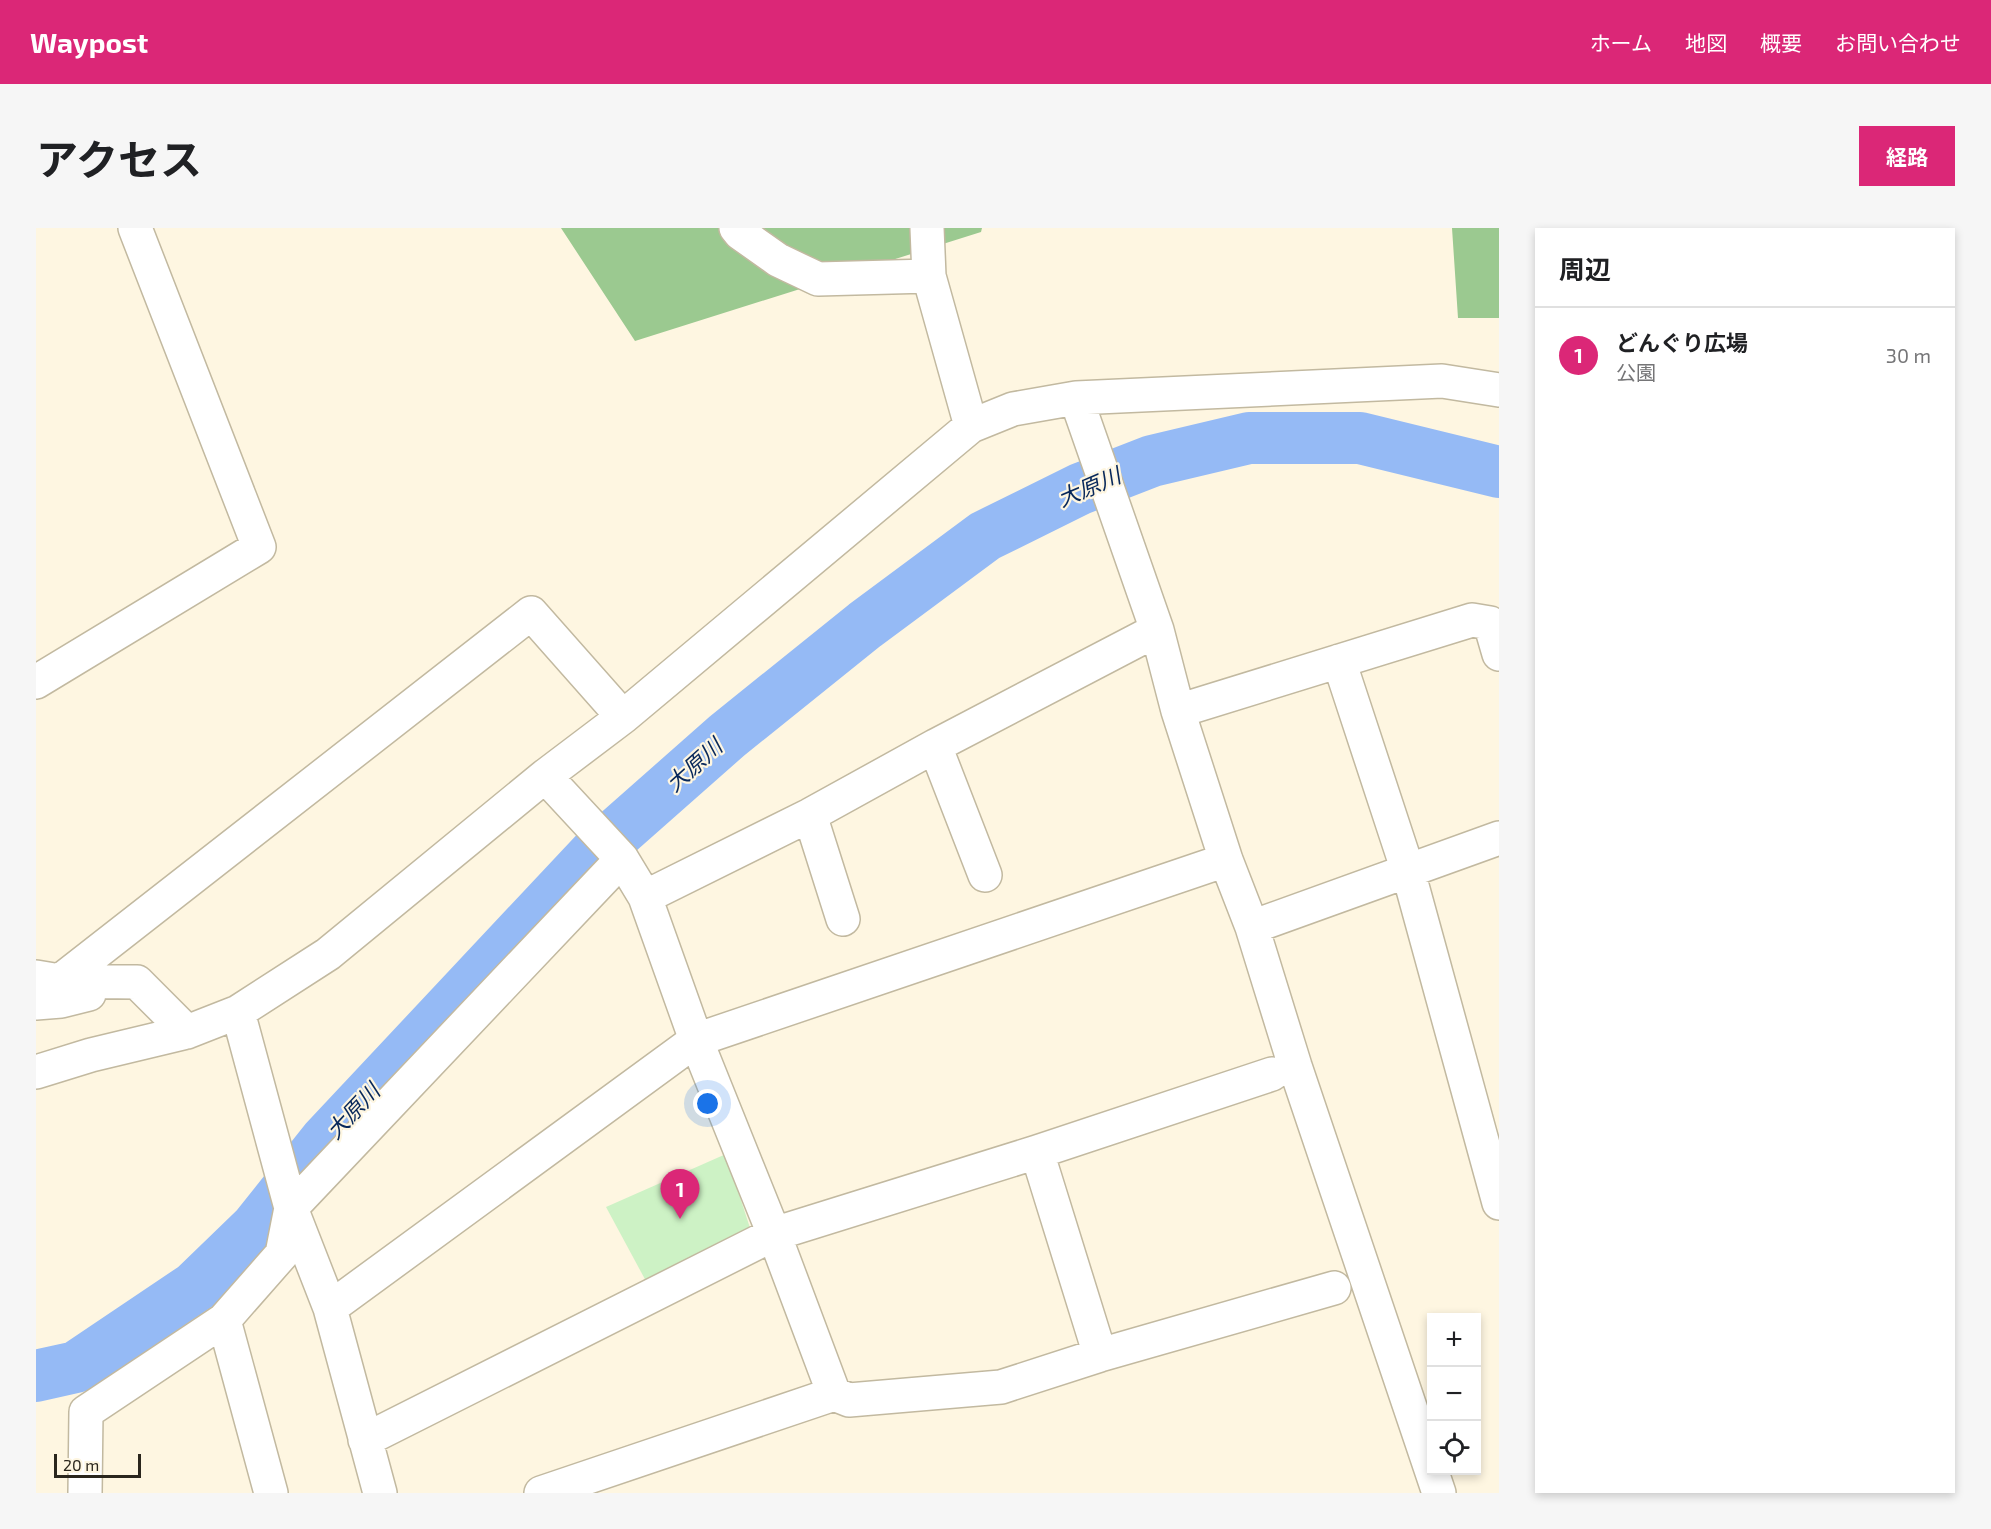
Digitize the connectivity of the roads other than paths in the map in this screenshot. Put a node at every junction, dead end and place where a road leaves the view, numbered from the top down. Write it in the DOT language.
graph roads {
  1 [pos="135,228"];
  2 [pos="736,228"];
  3 [pos="927,228"];
  4 [pos="929,276"];
  5 [pos="1499,390"];
  6 [pos="1077,398"];
  7 [pos="971,426"];
  8 [pos="1157,630"];
  9 [pos="1499,654"];
  10 [pos="1339,661"];
  11 [pos="36,682"];
  12 [pos="1178,711"];
  13 [pos="623,717"];
  14 [pos="934,746"];
  15 [pos="545,776"];
  16 [pos="810,815"];
  17 [pos="1499,838"];
  18 [pos="622,859"];
  19 [pos="1226,860"];
  20 [pos="1408,871"];
  21 [pos="985,874"];
  22 [pos="645,897"];
  23 [pos="843,919"];
  24 [pos="1252,927"];
  25 [pos="48,979"];
  26 [pos="137,982"];
  27 [pos="36,1003"];
  28 [pos="238,1012"];
  29 [pos="187,1032"];
  30 [pos="696,1040"];
  31 [pos="36,1072"];
  32 [pos="1272,1074"];
  33 [pos="1037,1152"];
  34 [pos="1499,1203"];
  35 [pos="291,1208"];
  36 [pos="774,1234"];
  37 [pos="1335,1288"];
  38 [pos="330,1308"];
  39 [pos="224,1320"];
  40 [pos="1100,1355"];
  41 [pos="834,1394"];
  42 [pos="365,1440"];
  43 [pos="85,1493"];
  44 [pos="271,1493"];
  45 [pos="380,1493"];
  46 [pos="541,1493"];
  47 [pos="1438,1493"];
  1 -- 11 [label="street"];
  2 -- 4 [label="street"];
  3 -- 4 [label="street"];
  4 -- 7 [label="street"];
  5 -- 6 [label="street"];
  6 -- 7 [label="street"];
  6 -- 8 [label="street"];
  7 -- 13 [label="street"];
  8 -- 12 [label="street"];
  8 -- 14 [label="street"];
  9 -- 10 [label="street"];
  10 -- 12 [label="street"];
  10 -- 20 [label="street"];
  12 -- 19 [label="street"];
  13 -- 15 [label="street"];
  13 -- 25 [label="street"];
  14 -- 16 [label="street"];
  14 -- 21 [label="street"];
  15 -- 18 [label="street"];
  15 -- 28 [label="street"];
  16 -- 22 [label="street"];
  16 -- 23 [label="street"];
  17 -- 20 [label="street"];
  18 -- 22 [label="street"];
  18 -- 35 [label="street"];
  19 -- 24 [label="street"];
  19 -- 30 [label="street"];
  20 -- 24 [label="street"];
  20 -- 34 [label="street"];
  22 -- 30 [label="street"];
  24 -- 47 [label="street"];
  25 -- 26 [label="street"];
  26 -- 27 [label="street"];
  26 -- 29 [label="street"];
  28 -- 29 [label="street"];
  28 -- 35 [label="street"];
  29 -- 31 [label="street"];
  30 -- 36 [label="street"];
  30 -- 38 [label="street"];
  32 -- 33 [label="street"];
  33 -- 36 [label="street"];
  33 -- 40 [label="street"];
  35 -- 38 [label="street"];
  35 -- 39 [label="street"];
  36 -- 41 [label="street"];
  36 -- 42 [label="street"];
  37 -- 40 [label="street"];
  38 -- 42 [label="street"];
  39 -- 43 [label="street"];
  39 -- 44 [label="street"];
  40 -- 41 [label="street"];
  41 -- 46 [label="street"];
  42 -- 45 [label="street"];
}
